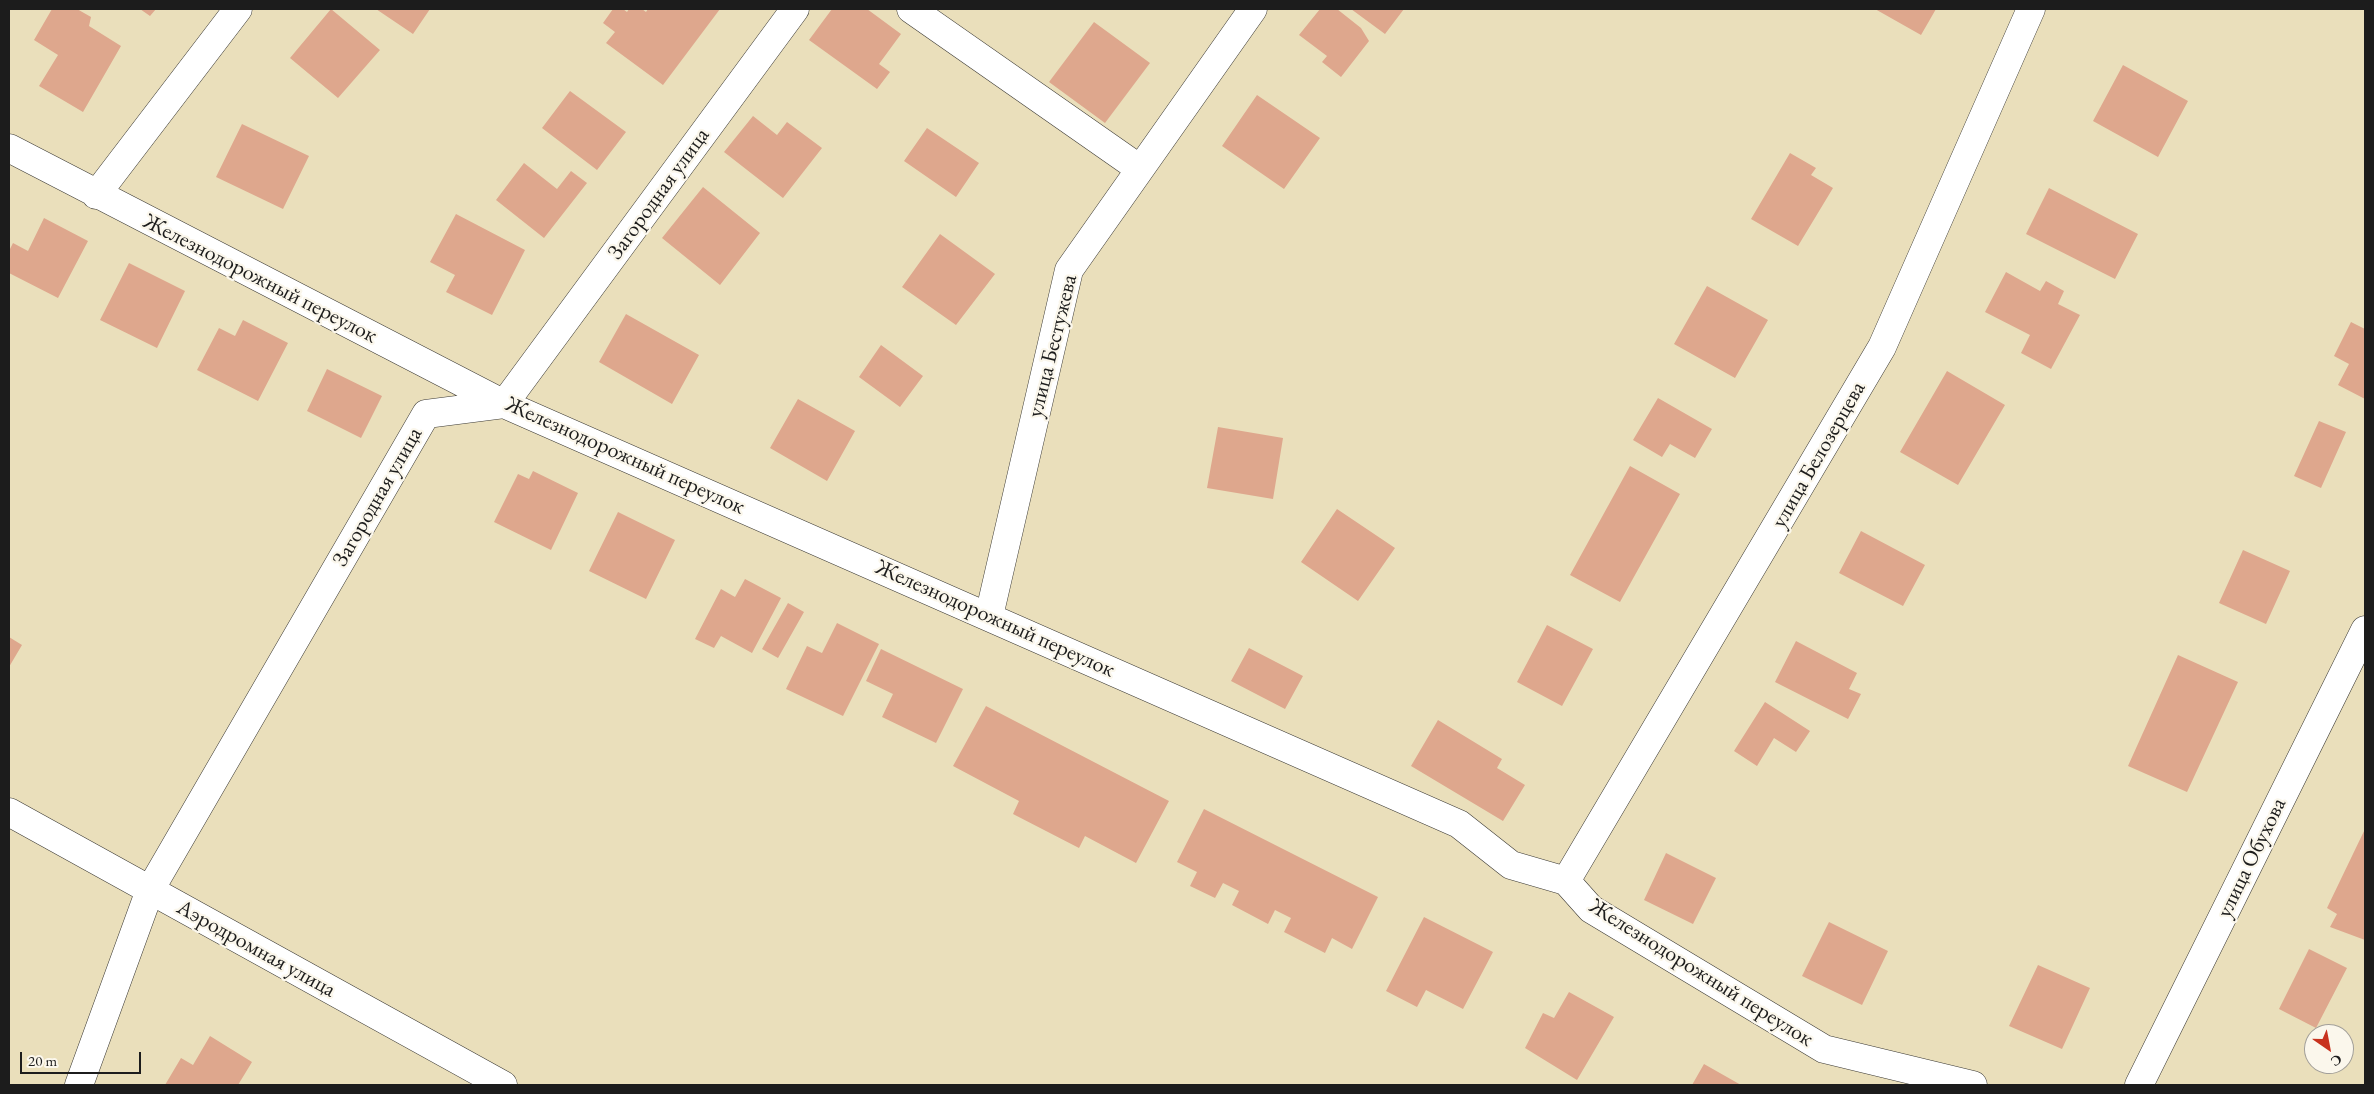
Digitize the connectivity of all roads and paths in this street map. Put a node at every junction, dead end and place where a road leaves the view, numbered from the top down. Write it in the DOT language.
graph roads {
  1 [pos="238,9"];
  2 [pos="795,9"];
  3 [pos="910,9"];
  4 [pos="1253,9"];
  5 [pos="2031,9"];
  6 [pos="9,148"];
  7 [pos="1140,170"];
  8 [pos="96,195"];
  9 [pos="504,404"];
  10 [pos="989,616"];
  11 [pos="2365,630"];
  12 [pos="9,812"];
  13 [pos="1566,881"];
  14 [pos="150,890"];
  15 [pos="79,1085"];
  16 [pos="503,1085"];
  17 [pos="1973,1085"];
  18 [pos="2139,1085"];
  1 -- 8 [label="street"];
  2 -- 9 [label="street, Загородная улица"];
  3 -- 7 [label="street"];
  4 -- 7 [label="street, улица Бестужева"];
  5 -- 13 [label="street, улица Белозерцева"];
  6 -- 8 [label="street, Железнодорожный переулок"];
  7 -- 10 [label="street, улица Бестужева"];
  8 -- 9 [label="street, Железнодорожный переулок"];
  9 -- 10 [label="street, Железнодорожный переулок"];
  9 -- 14 [label="street, Загородная улица"];
  10 -- 13 [label="street, Железнодорожный переулок"];
  11 -- 18 [label="street, улица Обухова"];
  12 -- 14 [label="street, Аэродромная улица"];
  13 -- 17 [label="street, Железнодорожный переулок"];
  14 -- 15 [label="street"];
  14 -- 16 [label="street, Аэродромная улица"];
}
